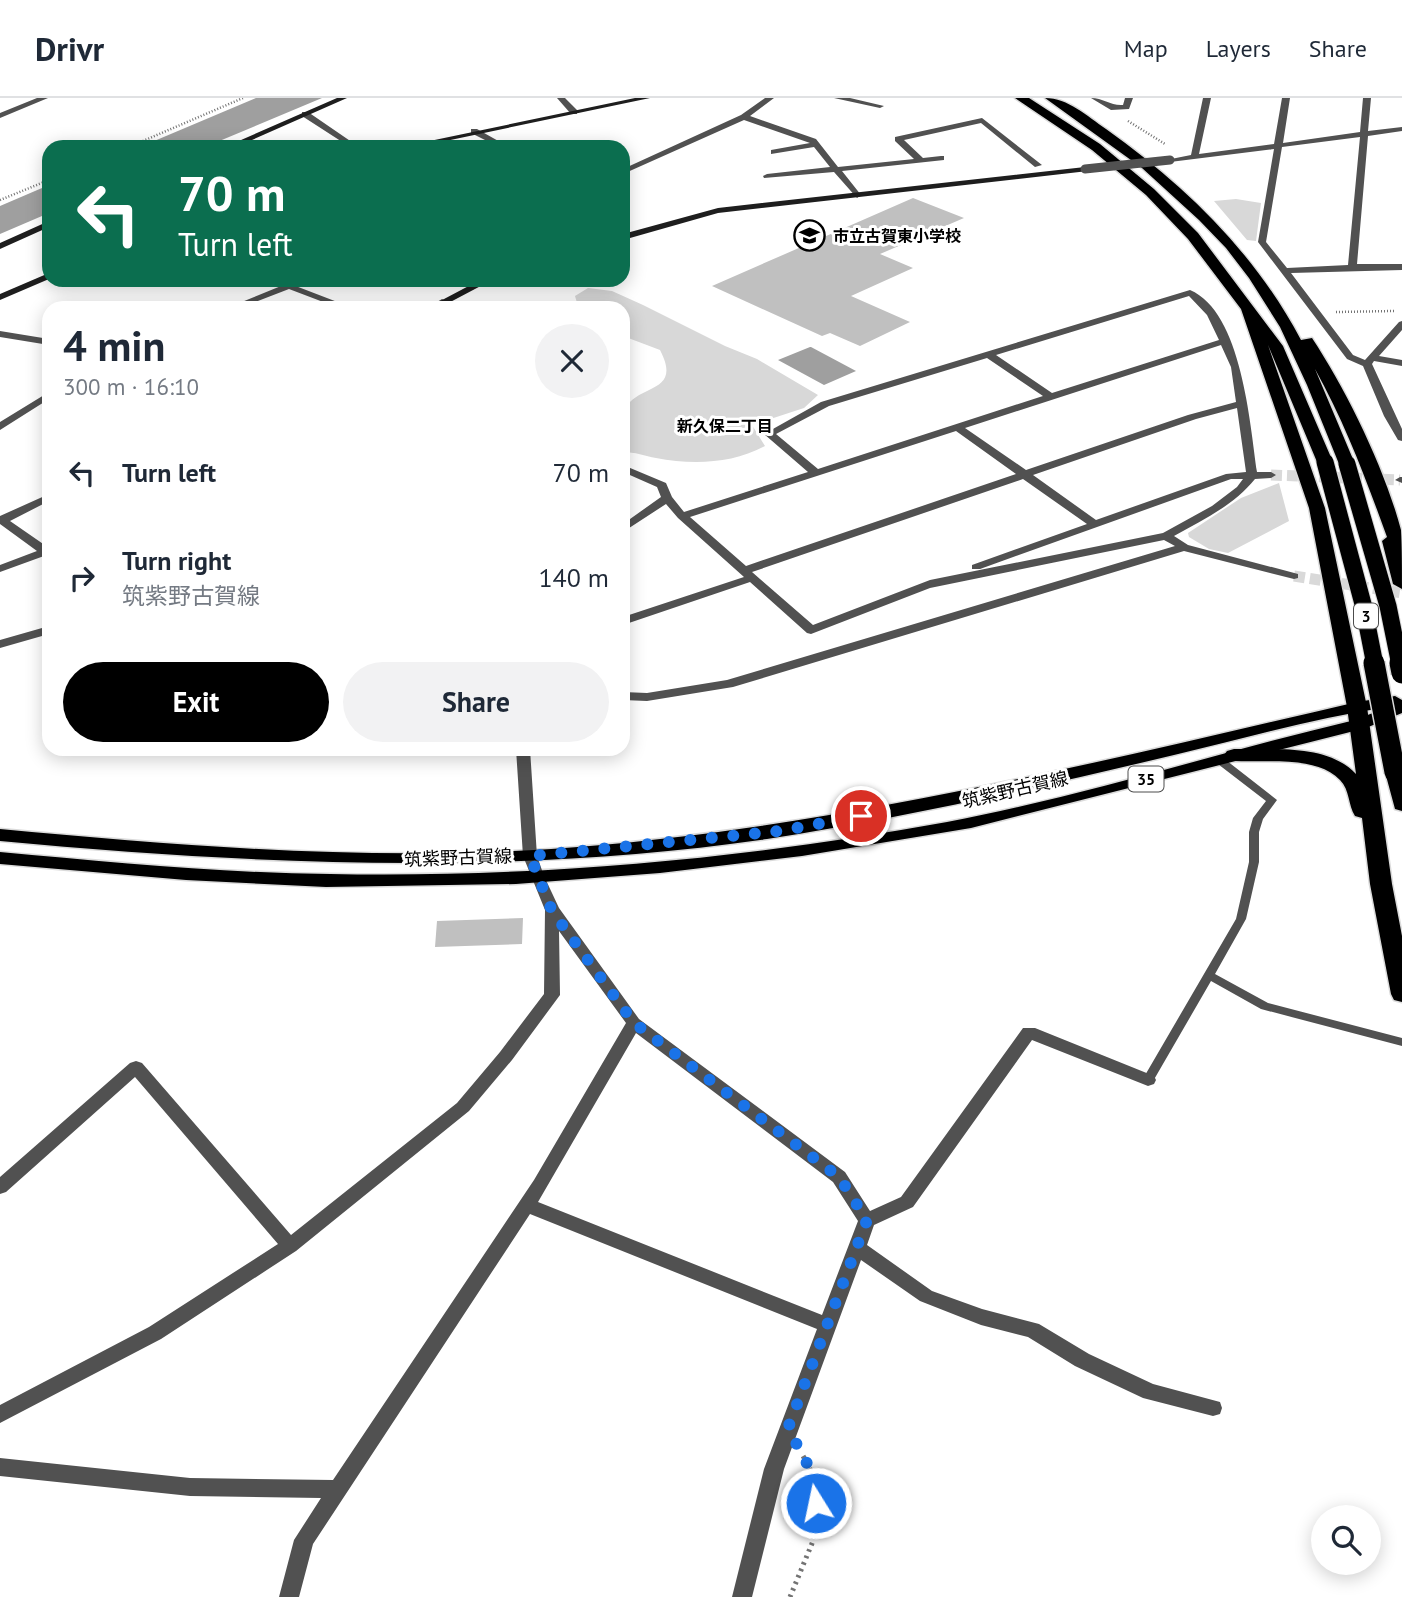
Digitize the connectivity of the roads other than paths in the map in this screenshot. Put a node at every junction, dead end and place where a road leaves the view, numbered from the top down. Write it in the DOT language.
graph roads {
  1 [pos="44,98"];
  2 [pos="343,98"];
  3 [pos="561,98"];
  4 [pos="646,98"];
  5 [pos="770,98"];
  6 [pos="838,98"];
  7 [pos="1021,98"];
  8 [pos="1051,98"];
  9 [pos="1095,98"];
  10 [pos="1129,98"];
  11 [pos="1207,98"];
  12 [pos="1286,98"];
  13 [pos="1367,98"];
  14 [pos="880,107"];
  15 [pos="574,112"];
  16 [pos="305,114"];
  17 [pos="0,116"];
  18 [pos="744,117"];
  19 [pos="1402,129"];
  20 [pos="474,131"];
  21 [pos="1364,134"];
  22 [pos="245,140"];
  23 [pos="344,140"];
  24 [pos="435,140"];
  25 [pos="491,140"];
  26 [pos="816,144"];
  27 [pos="1279,145"];
  28 [pos="774,152"];
  29 [pos="1191,157"];
  30 [pos="941,158"];
  31 [pos="921,160"];
  32 [pos="1038,165"];
  33 [pos="630,169"];
  34 [pos="836,169"];
  35 [pos="1085,169"];
  36 [pos="767,176"];
  37 [pos="857,195"];
  38 [pos="42,227"];
  39 [pos="630,235"];
  40 [pos="0,247"];
  41 [pos="1352,267"];
  42 [pos="1402,267"];
  43 [pos="1285,271"];
  44 [pos="42,279"];
  45 [pos="287,287"];
  46 [pos="473,287"];
  47 [pos="0,297"];
  48 [pos="250,301"];
  49 [pos="328,301"];
  50 [pos="444,301"];
  51 [pos="1248,309"];
  52 [pos="1276,309"];
  53 [pos="1402,324"];
  54 [pos="0,334"];
  55 [pos="42,341"];
  56 [pos="1224,341"];
  57 [pos="988,354"];
  58 [pos="1369,361"];
  59 [pos="1402,363"];
  60 [pos="1050,396"];
  61 [pos="42,400"];
  62 [pos="1242,403"];
  63 [pos="0,427"];
  64 [pos="957,427"];
  65 [pos="1402,438"];
  66 [pos="630,471"];
  67 [pos="815,472"];
  68 [pos="1025,474"];
  69 [pos="1252,475"];
  70 [pos="1271,475"];
  71 [pos="1379,495"];
  72 [pos="667,498"];
  73 [pos="42,500"];
  74 [pos="681,516"];
  75 [pos="1,520"];
  76 [pos="630,524"];
  77 [pos="1096,525"];
  78 [pos="1166,536"];
  79 [pos="1184,547"];
  80 [pos="42,548"];
  81 [pos="42,554"];
  82 [pos="1402,555"];
  83 [pos="0,569"];
  84 [pos="747,574"];
  85 [pos="1294,576"];
  86 [pos="1402,584"];
  87 [pos="926,585"];
  88 [pos="630,618"];
  89 [pos="42,632"];
  90 [pos="0,644"];
  91 [pos="1402,673"];
  92 [pos="630,696"];
  93 [pos="1402,700"];
  94 [pos="1402,707"];
  95 [pos="1358,716"];
  96 [pos="523,756"];
  97 [pos="1226,757"];
  98 [pos="1402,804"];
  99 [pos="0,835"];
  100 [pos="530,856"];
  101 [pos="0,858"];
  102 [pos="537,876"];
  103 [pos="1381,884"];
  104 [pos="552,911"];
  105 [pos="1210,976"];
  106 [pos="1402,994"];
  107 [pos="634,1023"];
  108 [pos="1402,1042"];
  109 [pos="1148,1080"];
  110 [pos="0,1187"];
  111 [pos="526,1205"];
  112 [pos="867,1220"];
  113 [pos="290,1246"];
  114 [pos="858,1248"];
  115 [pos="827,1325"];
  116 [pos="1213,1408"];
  117 [pos="0,1414"];
  118 [pos="0,1466"];
  119 [pos="337,1489"];
  120 [pos="289,1597"];
  121 [pos="742,1597"];
  1 -- 17 [label="street"];
  2 -- 16 [label="main road"];
  3 -- 15 [label="street"];
  4 -- 15 [label="main road"];
  5 -- 18 [label="street"];
  6 -- 14 [label="street"];
  7 -- 51 [label="highway, 3"];
  8 -- 52 [label="highway, 3"];
  9 -- 10 [label="street"];
  11 -- 29 [label="street"];
  12 -- 27 [label="street"];
  13 -- 21 [label="street"];
  15 -- 20 [label="main road"];
  16 -- 22 [label="main road"];
  16 -- 23 [label="street"];
  18 -- 26 [label="street"];
  18 -- 33 [label="street"];
  19 -- 21 [label="street"];
  20 -- 24 [label="main road"];
  20 -- 25 [label="street"];
  21 -- 27 [label="street"];
  21 -- 41 [label="street"];
  26 -- 28 [label="street"];
  26 -- 34 [label="street"];
  27 -- 29 [label="street"];
  27 -- 43 [label="street"];
  29 -- 35 [label="street, bridge"];
  30 -- 31 [label="street"];
  31 -- 32 [label="street"];
  31 -- 34 [label="street"];
  34 -- 36 [label="street"];
  34 -- 37 [label="street"];
  35 -- 37 [label="main road"];
  37 -- 39 [label="main road"];
  38 -- 40 [label="main road"];
  41 -- 42 [label="street"];
  41 -- 43 [label="street"];
  43 -- 58 [label="street"];
  44 -- 47 [label="main road"];
  45 -- 48 [label="street"];
  45 -- 49 [label="street"];
  46 -- 50 [label="main road"];
  51 -- 95 [label="highway"];
  51 -- 98 [label="highway, 3, bridge"];
  52 -- 71 [label="highway"];
  52 -- 91 [label="highway, 3, bridge"];
  53 -- 58 [label="street"];
  54 -- 55 [label="street"];
  56 -- 57 [label="street"];
  56 -- 60 [label="street"];
  56 -- 62 [label="street"];
  57 -- 60 [label="street"];
  57 -- 67 [label="street"];
  58 -- 59 [label="street"];
  58 -- 65 [label="street"];
  60 -- 64 [label="street"];
  61 -- 63 [label="street"];
  62 -- 68 [label="street"];
  62 -- 69 [label="street"];
  64 -- 67 [label="street"];
  64 -- 68 [label="street"];
  66 -- 72 [label="street"];
  67 -- 74 [label="street"];
  68 -- 77 [label="street"];
  68 -- 84 [label="street"];
  69 -- 70 [label="street"];
  69 -- 77 [label="street"];
  69 -- 78 [label="street"];
  71 -- 82 [label="highway"];
  71 -- 86 [label="highway"];
  72 -- 74 [label="street"];
  72 -- 76 [label="street"];
  73 -- 75 [label="street"];
  74 -- 84 [label="street"];
  75 -- 80 [label="street"];
  77 -- 87 [label="street"];
  78 -- 79 [label="street"];
  78 -- 87 [label="street"];
  79 -- 85 [label="street"];
  79 -- 92 [label="street"];
  81 -- 83 [label="street"];
  84 -- 87 [label="street"];
  84 -- 88 [label="street"];
  89 -- 90 [label="street"];
  93 -- 95 [label="main road, 筑紫野古賀線 / 35"];
  94 -- 95 [label="main road, 筑紫野古賀線 / 35"];
  95 -- 97 [label="main road, 筑紫野古賀線 / 35"];
  95 -- 100 [label="main road, 筑紫野古賀線 / 35"];
  95 -- 103 [label="highway"];
  96 -- 100 [label="street"];
  97 -- 102 [label="main road, 筑紫野古賀線 / 35"];
  97 -- 103 [label="highway"];
  97 -- 105 [label="lane"];
  99 -- 100 [label="main road, 筑紫野古賀線 / 35"];
  100 -- 102 [label="street"];
  101 -- 102 [label="main road, 筑紫野古賀線 / 35"];
  102 -- 104 [label="street"];
  103 -- 106 [label="highway"];
  104 -- 107 [label="street"];
  104 -- 113 [label="street"];
  105 -- 108 [label="lane"];
  105 -- 109 [label="lane"];
  107 -- 111 [label="street"];
  107 -- 112 [label="street"];
  109 -- 112 [label="street"];
  110 -- 113 [label="street"];
  111 -- 115 [label="street"];
  111 -- 119 [label="street"];
  112 -- 114 [label="street"];
  113 -- 117 [label="street"];
  114 -- 115 [label="street"];
  114 -- 116 [label="street"];
  115 -- 121 [label="street"];
  118 -- 119 [label="street"];
  119 -- 120 [label="street"];
}
